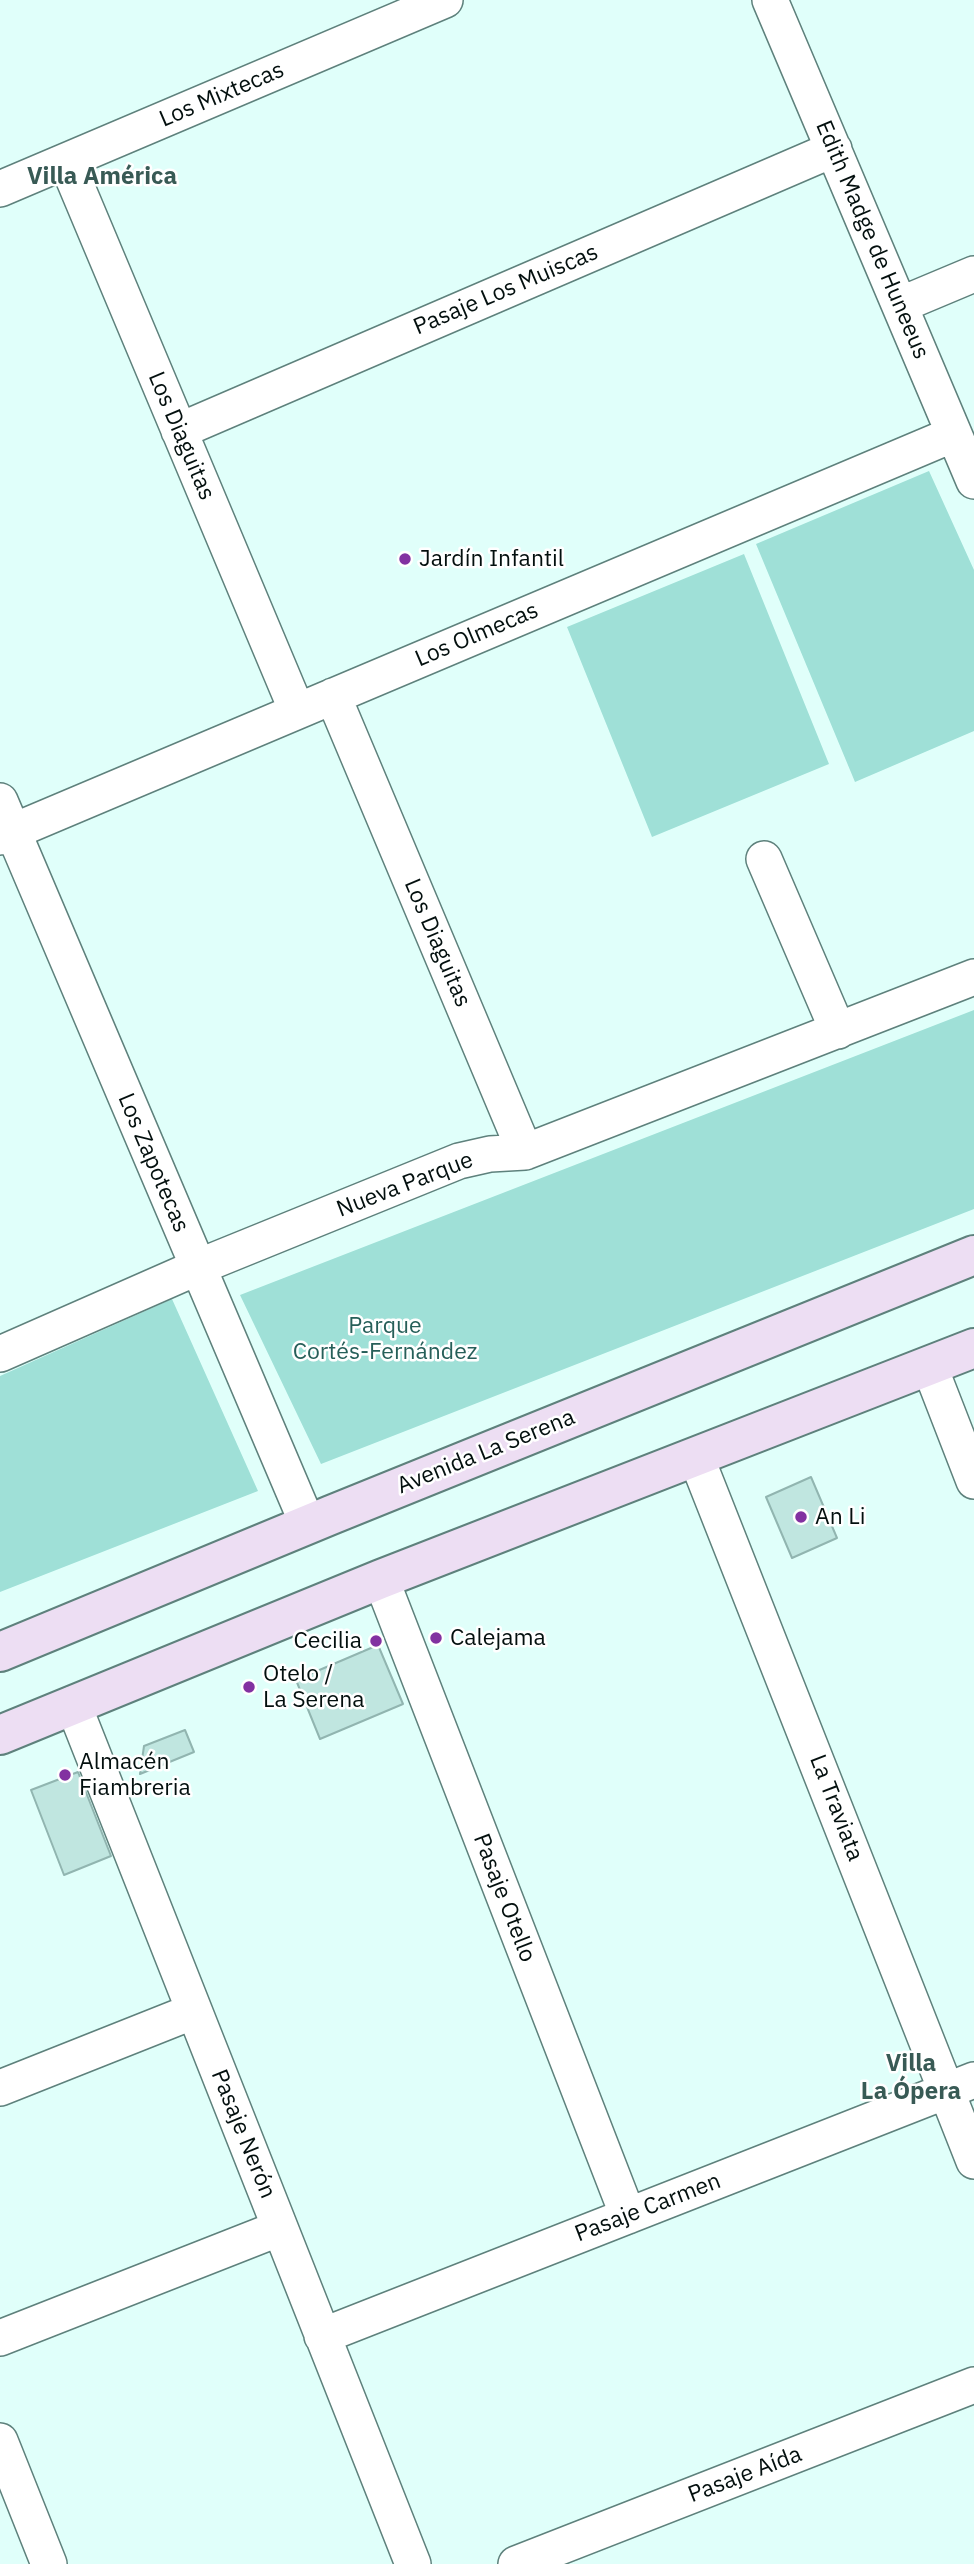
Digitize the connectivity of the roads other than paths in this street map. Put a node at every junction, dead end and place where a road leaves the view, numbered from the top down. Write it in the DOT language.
graph roads {
  1 [pos="770,0"];
  2 [pos="431,3"];
  3 [pos="834,149"];
  4 [pos="66,161"];
  5 [pos="0,189"];
  6 [pos="974,274"];
  7 [pos="900,305"];
  8 [pos="179,431"];
  9 [pos="954,434"];
  10 [pos="974,481"];
  11 [pos="333,696"];
  12 [pos="298,711"];
  13 [pos="4,823"];
  14 [pos="764,859"];
  15 [pos="974,977"];
  16 [pos="838,1031"];
  17 [pos="525,1152"];
  18 [pos="974,1255"];
  19 [pos="198,1267"];
  20 [pos="974,1348"];
  21 [pos="0,1354"];
  22 [pos="929,1365"];
  23 [pos="696,1457"];
  24 [pos="974,1481"];
  25 [pos="308,1525"];
  26 [pos="382,1579"];
  27 [pos="0,1652"];
  28 [pos="73,1704"];
  29 [pos="0,1734"];
  30 [pos="194,2011"];
  31 [pos="960,2086"];
  32 [pos="0,2088"];
  33 [pos="974,2161"];
  34 [pos="628,2216"];
  35 [pos="280,2228"];
  36 [pos="322,2336"];
  37 [pos="0,2337"];
  38 [pos="974,2385"];
  39 [pos="0,2441"];
  40 [pos="49,2564"];
  41 [pos="413,2564"];
  42 [pos="516,2564"];
  1 -- 3 [label="street, Edith Madge de Huneeus"];
  2 -- 4 [label="street, Los Mixtecas"];
  3 -- 7 [label="street, Edith Madge de Huneeus"];
  3 -- 8 [label="street, Pasaje Los Muiscas"];
  4 -- 5 [label="street, Los Mixtecas"];
  4 -- 8 [label="street, Los Diaguitas"];
  6 -- 7 [label="street"];
  7 -- 9 [label="street, Edith Madge de Huneeus"];
  8 -- 12 [label="street, Los Diaguitas"];
  9 -- 10 [label="street, Edith Madge de Huneeus"];
  9 -- 11 [label="street, Los Olmecas"];
  11 -- 12 [label="street, Los Olmecas"];
  11 -- 17 [label="street, Los Diaguitas"];
  12 -- 13 [label="street, Los Olmecas"];
  13 -- 19 [label="street, Los Zapotecas"];
  14 -- 16 [label="street"];
  15 -- 16 [label="street, Nueva Parque"];
  16 -- 17 [label="street, Nueva Parque"];
  17 -- 19 [label="street, Nueva Parque"];
  18 -- 25 [label="main road, Avenida La Serena"];
  19 -- 21 [label="street, Nueva Parque"];
  19 -- 25 [label="street, Los Zapotecas"];
  20 -- 22 [label="main road"];
  22 -- 23 [label="main road"];
  22 -- 24 [label="street"];
  23 -- 26 [label="main road"];
  23 -- 31 [label="street, La Traviata"];
  25 -- 27 [label="main road, Avenida La Serena"];
  26 -- 28 [label="main road"];
  26 -- 34 [label="street, Pasaje Otello"];
  28 -- 29 [label="main road"];
  28 -- 30 [label="street, Pasaje Nerón"];
  30 -- 32 [label="street"];
  30 -- 35 [label="street, Pasaje Nerón"];
  31 -- 33 [label="street, La Traviata"];
  31 -- 34 [label="street, Pasaje Carmen"];
  34 -- 36 [label="street, Pasaje Carmen"];
  35 -- 36 [label="street, Pasaje Nerón"];
  35 -- 37 [label="street"];
  36 -- 41 [label="street, Pasaje Nerón"];
  38 -- 42 [label="street, Pasaje Aída"];
  39 -- 40 [label="street"];
}
